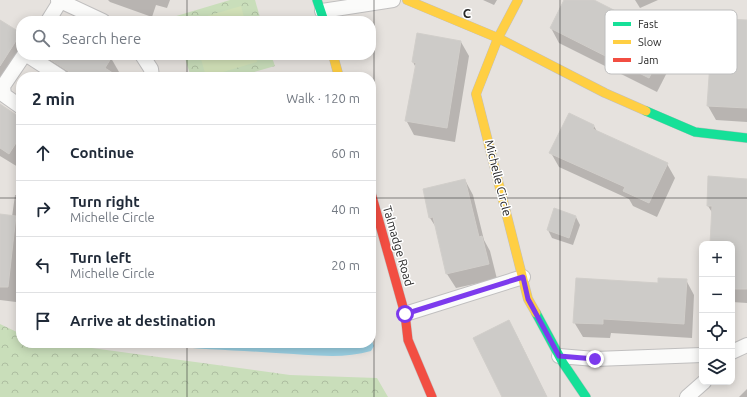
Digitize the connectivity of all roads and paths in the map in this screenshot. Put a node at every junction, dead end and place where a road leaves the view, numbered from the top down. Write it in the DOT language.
graph roads {
  1 [pos="60,0"];
  2 [pos="393,0"];
  3 [pos="407,0"];
  4 [pos="518,0"];
  5 [pos="321,11"];
  6 [pos="51,16"];
  7 [pos="92,16"];
  8 [pos="498,38"];
  9 [pos="22,60"];
  10 [pos="34,60"];
  11 [pos="145,60"];
  12 [pos="334,60"];
  13 [pos="53,72"];
  14 [pos="152,72"];
  15 [pos="338,72"];
  16 [pos="16,103"];
  17 [pos="747,138"];
  18 [pos="376,211"];
  19 [pos="523,277"];
  20 [pos="405,314"];
  21 [pos="747,345"];
  22 [pos="735,351"];
  23 [pos="699,355"];
  24 [pos="559,356"];
  25 [pos="701,385"];
  26 [pos="432,397"];
  27 [pos="586,397"];
  28 [pos="687,397"];
  1 -- 6 [label="street"];
  1 -- 7 [label="street"];
  2 -- 5 [label="street"];
  3 -- 8 [label="street"];
  4 -- 8 [label="street, Michelle Circle"];
  8 -- 17 [label="street"];
  8 -- 19 [label="street, Michelle Circle"];
  9 -- 16 [label="street"];
  10 -- 13 [label="street"];
  11 -- 14 [label="street"];
  12 -- 15 [label="street"];
  18 -- 20 [label="street, Talmadge Road"];
  19 -- 20 [label="street"];
  19 -- 24 [label="street, Michelle Circle"];
  20 -- 26 [label="street, Talmadge Road"];
  21 -- 22 [label="street"];
  23 -- 24 [label="street"];
  24 -- 27 [label="street, Michelle Circle"];
  25 -- 28 [label="street"];
}
